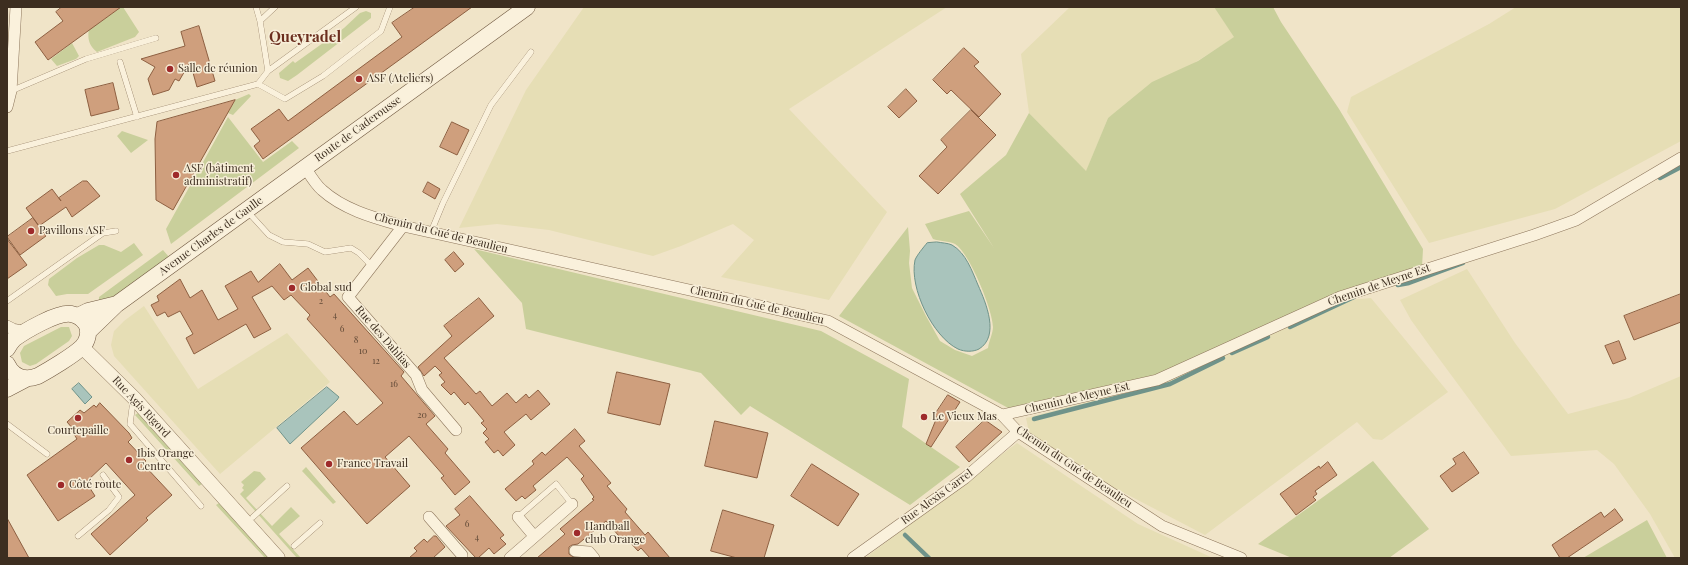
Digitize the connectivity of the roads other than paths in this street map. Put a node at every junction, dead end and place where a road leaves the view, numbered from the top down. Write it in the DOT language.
graph roads {
  1 [pos="16,7"];
  2 [pos="256,7"];
  3 [pos="275,7"];
  4 [pos="356,7"];
  5 [pos="390,7"];
  6 [pos="527,7"];
  7 [pos="260,21"];
  8 [pos="156,38"];
  9 [pos="531,52"];
  10 [pos="120,62"];
  11 [pos="268,71"];
  12 [pos="258,84"];
  13 [pos="11,91"];
  14 [pos="7,107"];
  15 [pos="137,116"];
  16 [pos="7,151"];
  17 [pos="1681,158"];
  18 [pos="306,167"];
  19 [pos="247,210"];
  20 [pos="403,226"];
  21 [pos="116,231"];
  22 [pos="431,232"];
  23 [pos="373,267"];
  24 [pos="7,301"];
  25 [pos="117,304"];
  26 [pos="78,316"];
  27 [pos="7,326"];
  28 [pos="26,332"];
  29 [pos="88,332"];
  30 [pos="82,347"];
  31 [pos="7,349"];
  32 [pos="7,364"];
  33 [pos="26,378"];
  34 [pos="7,389"];
  35 [pos="134,398"];
  36 [pos="1002,415"];
  37 [pos="7,424"];
  38 [pos="456,430"];
  39 [pos="1018,432"];
  40 [pos="47,454"];
  41 [pos="103,475"];
  42 [pos="287,486"];
  43 [pos="572,504"];
  44 [pos="201,506"];
  45 [pos="518,516"];
  46 [pos="254,517"];
  47 [pos="429,517"];
  48 [pos="320,523"];
  49 [pos="78,536"];
  50 [pos="534,536"];
  51 [pos="294,546"];
  52 [pos="575,551"];
  53 [pos="278,558"];
  54 [pos="462,558"];
  55 [pos="510,558"];
  56 [pos="594,558"];
  57 [pos="853,558"];
  58 [pos="1241,558"];
  1 -- 13 [label="street"];
  2 -- 7 [label="lane"];
  3 -- 7 [label="lane"];
  4 -- 11 [label="lane"];
  5 -- 12 [label="lane"];
  6 -- 18 [label="main road, Route de Caderousse"];
  7 -- 11 [label="lane"];
  8 -- 13 [label="lane"];
  9 -- 22 [label="lane"];
  10 -- 15 [label="lane"];
  11 -- 12 [label="lane"];
  12 -- 15 [label="lane"];
  13 -- 14 [label="street"];
  15 -- 16 [label="lane"];
  17 -- 36 [label="street, Chemin de Meyne Est"];
  18 -- 19 [label="main road, Avenue Charles de Gaulle"];
  18 -- 20 [label="street, Chemin du Gué de Beaulieu"];
  19 -- 23 [label="lane"];
  19 -- 25 [label="main road, Avenue Charles de Gaulle"];
  20 -- 22 [label="street, Chemin du Gué de Beaulieu"];
  20 -- 23 [label="street, Rue des Dahlias"];
  21 -- 24 [label="lane"];
  22 -- 36 [label="street, Chemin du Gué de Beaulieu"];
  23 -- 38 [label="street, Rue des Dahlias"];
  25 -- 26 [label="main road, Avenue Charles de Gaulle"];
  25 -- 29 [label="main road, Avenue Charles de Gaulle"];
  26 -- 28 [label="main road, Avenue Charles de Gaulle"];
  26 -- 29 [label="main road"];
  27 -- 28 [label="street"];
  28 -- 31 [label="main road, Avenue Charles de Gaulle"];
  29 -- 30 [label="main road, Avenue Charles de Gaulle"];
  30 -- 33 [label="main road"];
  30 -- 35 [label="street, Rue Agis Rigord"];
  32 -- 33 [label="main road"];
  33 -- 34 [label="main road"];
  35 -- 44 [label="lane"];
  35 -- 53 [label="street, Rue Agis Rigord"];
  36 -- 39 [label="street, Chemin du Gué de Beaulieu"];
  37 -- 40 [label="lane"];
  39 -- 57 [label="street, Rue Alexis Carrel"];
  39 -- 58 [label="street, Chemin du Gué de Beaulieu"];
  41 -- 49 [label="lane"];
  42 -- 46 [label="lane"];
  43 -- 45 [label="lane"];
  43 -- 50 [label="street"];
  45 -- 50 [label="street"];
  47 -- 54 [label="street"];
  48 -- 51 [label="lane"];
  50 -- 55 [label="street"];
  52 -- 56 [label="street"];
}
